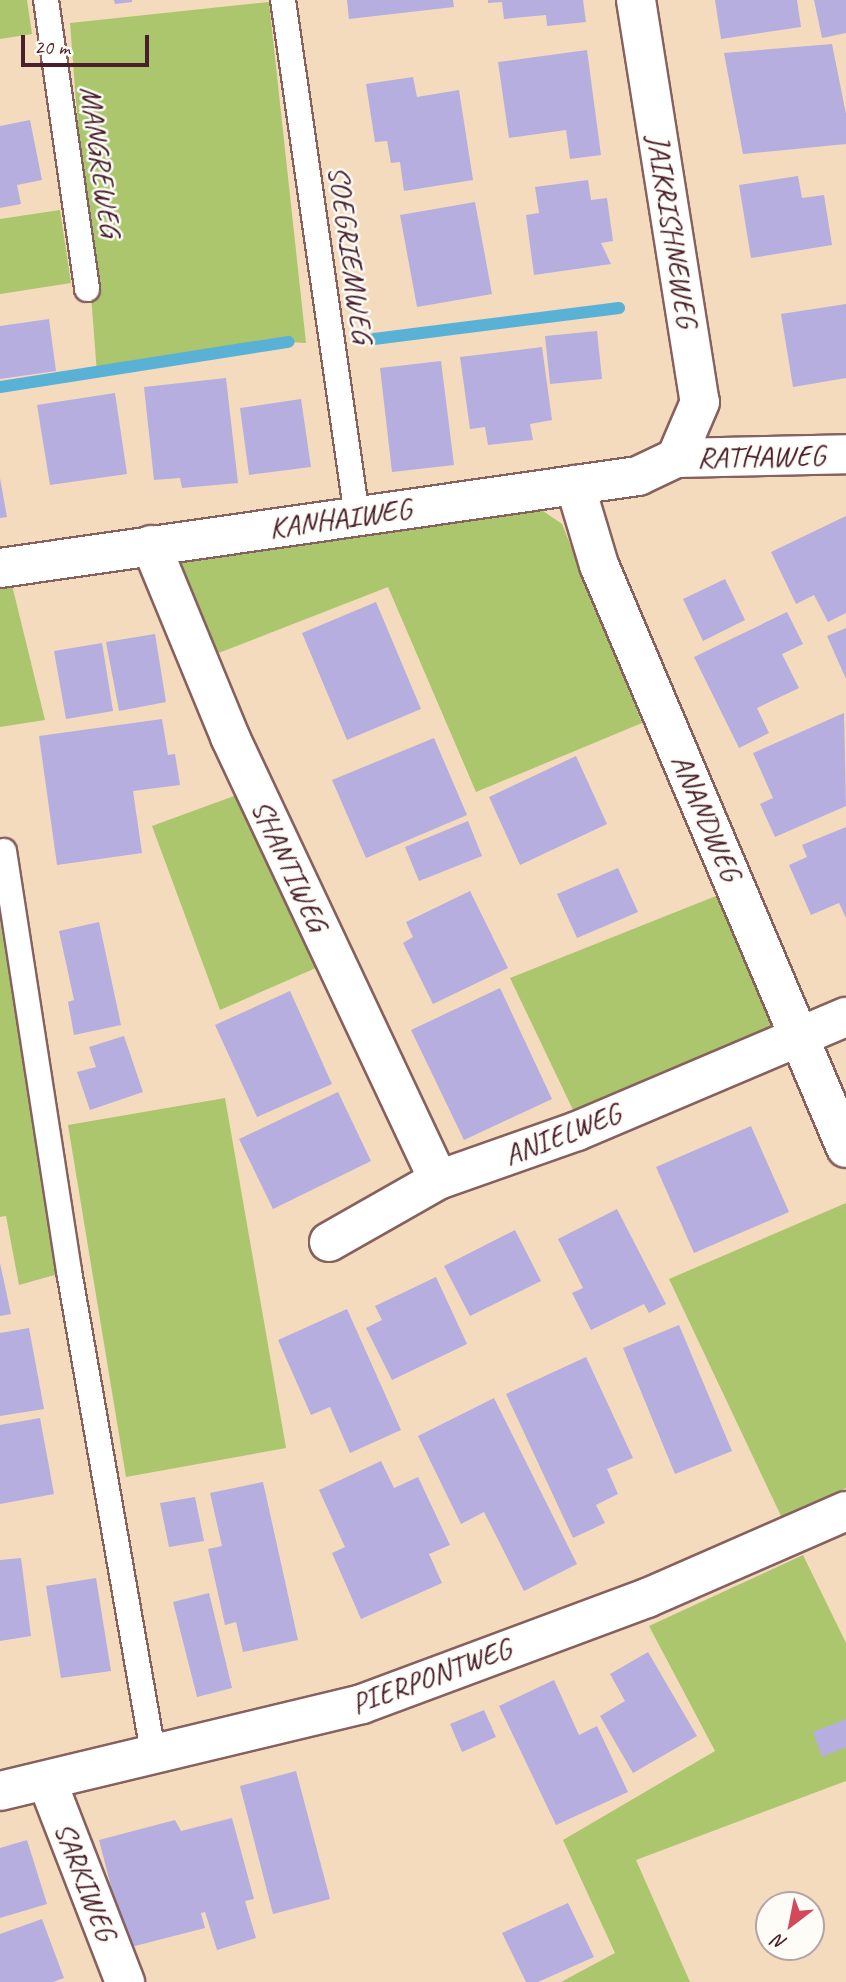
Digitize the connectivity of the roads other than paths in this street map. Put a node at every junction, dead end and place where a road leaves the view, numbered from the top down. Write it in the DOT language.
graph roads {
  1 [pos="46,0"];
  2 [pos="283,0"];
  3 [pos="636,0"];
  4 [pos="87,289"];
  5 [pos="846,454"];
  6 [pos="676,458"];
  7 [pos="575,485"];
  8 [pos="357,516"];
  9 [pos="151,545"];
  10 [pos="0,568"];
  11 [pos="4,851"];
  12 [pos="846,1017"];
  13 [pos="802,1037"];
  14 [pos="846,1148"];
  15 [pos="438,1180"];
  16 [pos="329,1242"];
  17 [pos="846,1511"];
  18 [pos="153,1754"];
  19 [pos="47,1781"];
  20 [pos="0,1791"];
  21 [pos="125,1982"];
  1 -- 4 [label="lane, MANGREWEG"];
  2 -- 8 [label="lane, SOEGRIEMWEG"];
  3 -- 6 [label="street, JAIKRISHNEWEG"];
  5 -- 6 [label="street, RATHAWEG"];
  6 -- 7 [label="street, KANHAIWEG"];
  7 -- 8 [label="street, KANHAIWEG"];
  7 -- 13 [label="street, ANANDWEG"];
  8 -- 9 [label="street, KANHAIWEG"];
  9 -- 10 [label="street, KANHAIWEG"];
  9 -- 15 [label="street, SHANTIWEG"];
  11 -- 18 [label="lane"];
  12 -- 13 [label="street"];
  13 -- 14 [label="street, ANANDWEG"];
  13 -- 15 [label="street, ANIELWEG"];
  15 -- 16 [label="street, ANIELWEG"];
  17 -- 18 [label="street, PIERPONTWEG"];
  18 -- 19 [label="street, PIERPONTWEG"];
  19 -- 20 [label="street, PIERPONTWEG"];
  19 -- 21 [label="street, SARKIWEG"];
}
